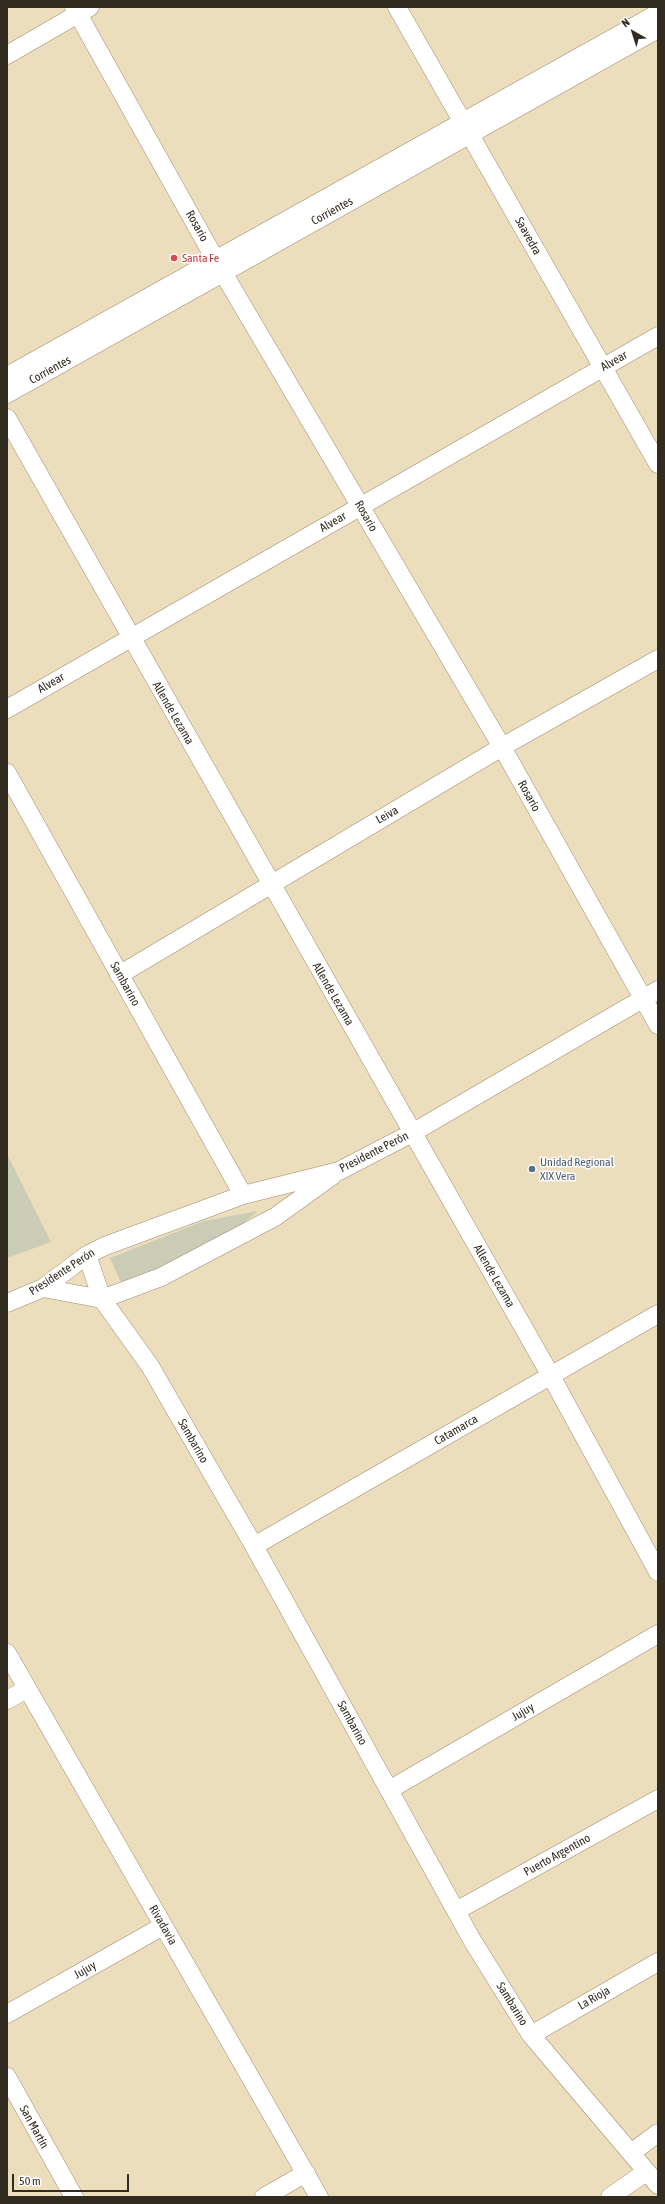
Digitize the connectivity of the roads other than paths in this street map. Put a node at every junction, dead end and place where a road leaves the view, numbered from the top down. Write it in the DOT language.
graph roads {
  1 [pos="397,7"];
  2 [pos="81,9"];
  3 [pos="658,13"];
  4 [pos="658,29"];
  5 [pos="7,55"];
  6 [pos="466,128"];
  7 [pos="219,265"];
  8 [pos="658,336"];
  9 [pos="602,368"];
  10 [pos="7,376"];
  11 [pos="7,394"];
  12 [pos="7,418"];
  13 [pos="658,464"];
  14 [pos="360,506"];
  15 [pos="131,638"];
  16 [pos="658,659"];
  17 [pos="7,709"];
  18 [pos="502,748"];
  19 [pos="7,773"];
  20 [pos="270,884"];
  21 [pos="119,975"];
  22 [pos="651,995"];
  23 [pos="658,1025"];
  24 [pos="412,1133"];
  25 [pos="339,1171"];
  26 [pos="243,1195"];
  27 [pos="87,1255"];
  28 [pos="43,1288"];
  29 [pos="102,1299"];
  30 [pos="7,1303"];
  31 [pos="658,1314"];
  32 [pos="551,1376"];
  33 [pos="254,1546"];
  34 [pos="658,1572"];
  35 [pos="658,1634"];
  36 [pos="7,1653"];
  37 [pos="27,1689"];
  38 [pos="7,1700"];
  39 [pos="389,1790"];
  40 [pos="658,1799"];
  41 [pos="456,1911"];
  42 [pos="163,1926"];
  43 [pos="658,1962"];
  44 [pos="7,2014"];
  45 [pos="531,2035"];
  46 [pos="7,2077"];
  47 [pos="658,2133"];
  48 [pos="631,2153"];
  49 [pos="306,2173"];
  50 [pos="652,2179"];
  51 [pos="74,2197"];
  52 [pos="264,2197"];
  53 [pos="319,2197"];
  54 [pos="610,2197"];
  1 -- 6 [label="street, Saavedra"];
  2 -- 5 [label="street"];
  2 -- 7 [label="street, Rosario"];
  3 -- 6 [label="street, Corrientes"];
  4 -- 6 [label="street, Corrientes"];
  6 -- 7 [label="street, Corrientes"];
  6 -- 9 [label="street, Saavedra"];
  7 -- 10 [label="street, Corrientes"];
  7 -- 11 [label="street, Corrientes"];
  7 -- 14 [label="street, Rosario"];
  8 -- 9 [label="street, Alvear"];
  9 -- 13 [label="street, Saavedra"];
  9 -- 14 [label="street, Alvear"];
  12 -- 15 [label="street, Allende Lezama"];
  14 -- 15 [label="street, Alvear"];
  14 -- 18 [label="street, Rosario"];
  15 -- 17 [label="street, Alvear"];
  15 -- 20 [label="street, Allende Lezama"];
  16 -- 18 [label="street, Leiva"];
  18 -- 20 [label="street, Leiva"];
  18 -- 22 [label="street, Rosario"];
  19 -- 21 [label="street, Sambarino"];
  20 -- 21 [label="street, Leiva"];
  20 -- 24 [label="street, Allende Lezama"];
  21 -- 26 [label="street, Sambarino"];
  22 -- 23 [label="street, Rosario"];
  22 -- 24 [label="street, Presidente Perón"];
  24 -- 25 [label="street, Presidente Perón"];
  24 -- 32 [label="street, Allende Lezama"];
  25 -- 26 [label="street, Presidente Perón"];
  25 -- 29 [label="street"];
  26 -- 27 [label="street, Presidente Perón"];
  27 -- 28 [label="street, Presidente Perón"];
  27 -- 29 [label="street, Sambarino"];
  28 -- 29 [label="street"];
  28 -- 30 [label="street, Presidente Perón"];
  29 -- 33 [label="street, Sambarino"];
  31 -- 32 [label="street, Catamarca"];
  32 -- 33 [label="street, Catamarca"];
  32 -- 34 [label="street, Allende Lezama"];
  33 -- 39 [label="street, Sambarino"];
  35 -- 39 [label="street, Jujuy"];
  36 -- 37 [label="street, Rivadavia"];
  37 -- 38 [label="street"];
  37 -- 42 [label="street, Rivadavia"];
  39 -- 41 [label="street, Sambarino"];
  40 -- 41 [label="street, Puerto Argentino"];
  41 -- 45 [label="street, Sambarino"];
  42 -- 44 [label="street, Jujuy"];
  42 -- 49 [label="street, Rivadavia"];
  43 -- 45 [label="street, La Rioja"];
  45 -- 48 [label="street, Sambarino"];
  46 -- 51 [label="street, San Martín"];
  47 -- 48 [label="street"];
  48 -- 50 [label="street, Sambarino"];
  49 -- 52 [label="street"];
  49 -- 53 [label="street, Rivadavia"];
  50 -- 54 [label="street"];
}
